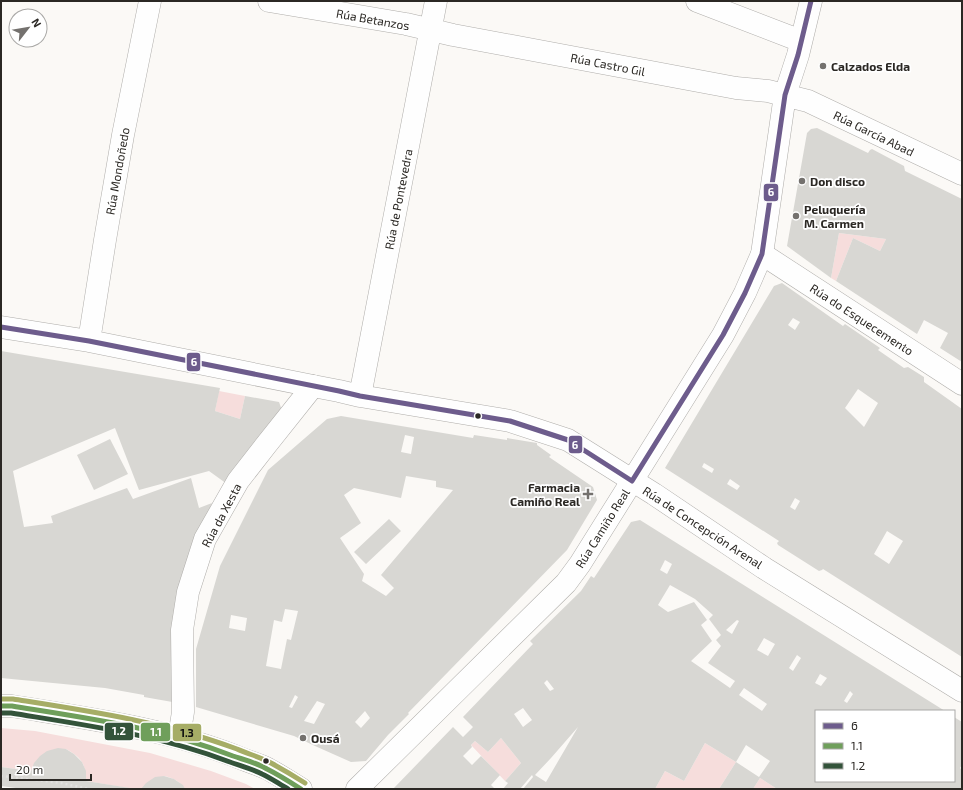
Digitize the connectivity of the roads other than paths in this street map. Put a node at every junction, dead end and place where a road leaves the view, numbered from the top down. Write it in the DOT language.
graph roads {
  1 [pos="150,1"];
  2 [pos="268,1"];
  3 [pos="436,1"];
  4 [pos="697,1"];
  5 [pos="811,1"];
  6 [pos="430,30"];
  7 [pos="801,41"];
  8 [pos="785,95"];
  9 [pos="962,174"];
  10 [pos="762,254"];
  11 [pos="1,327"];
  12 [pos="89,341"];
  13 [pos="962,384"];
  14 [pos="313,386"];
  15 [pos="360,396"];
  16 [pos="632,481"];
  17 [pos="962,691"];
  18 [pos="1,706"];
  19 [pos="179,737"];
  20 [pos="302,789"];
  21 [pos="357,789"];
  1 -- 12 [label="street, Rúa Mondoñedo"];
  2 -- 6 [label="street, Rúa Betanzos"];
  3 -- 6 [label="street, Rúa de Pontevedra"];
  4 -- 7 [label="street"];
  5 -- 7 [label="street, Rúa Camiño Real"];
  6 -- 8 [label="street, Rúa Castro Gil"];
  6 -- 15 [label="street, Rúa de Pontevedra"];
  7 -- 8 [label="street, Rúa Camiño Real"];
  8 -- 9 [label="street, Rúa García Abad"];
  8 -- 10 [label="street, Rúa Camiño Real"];
  10 -- 13 [label="street, Rúa do Esquecemento"];
  10 -- 16 [label="street, Rúa Camiño Real"];
  11 -- 12 [label="street, Rúa de Concepción Arenal"];
  12 -- 14 [label="street, Rúa de Concepción Arenal"];
  14 -- 15 [label="street, Rúa de Concepción Arenal"];
  14 -- 19 [label="street, Rúa da Xesta"];
  15 -- 16 [label="street, Rúa de Concepción Arenal"];
  16 -- 17 [label="street, Rúa de Concepción Arenal"];
  16 -- 21 [label="street, Rúa Camiño Real"];
  18 -- 19 [label="street"];
  19 -- 20 [label="street"];
}
